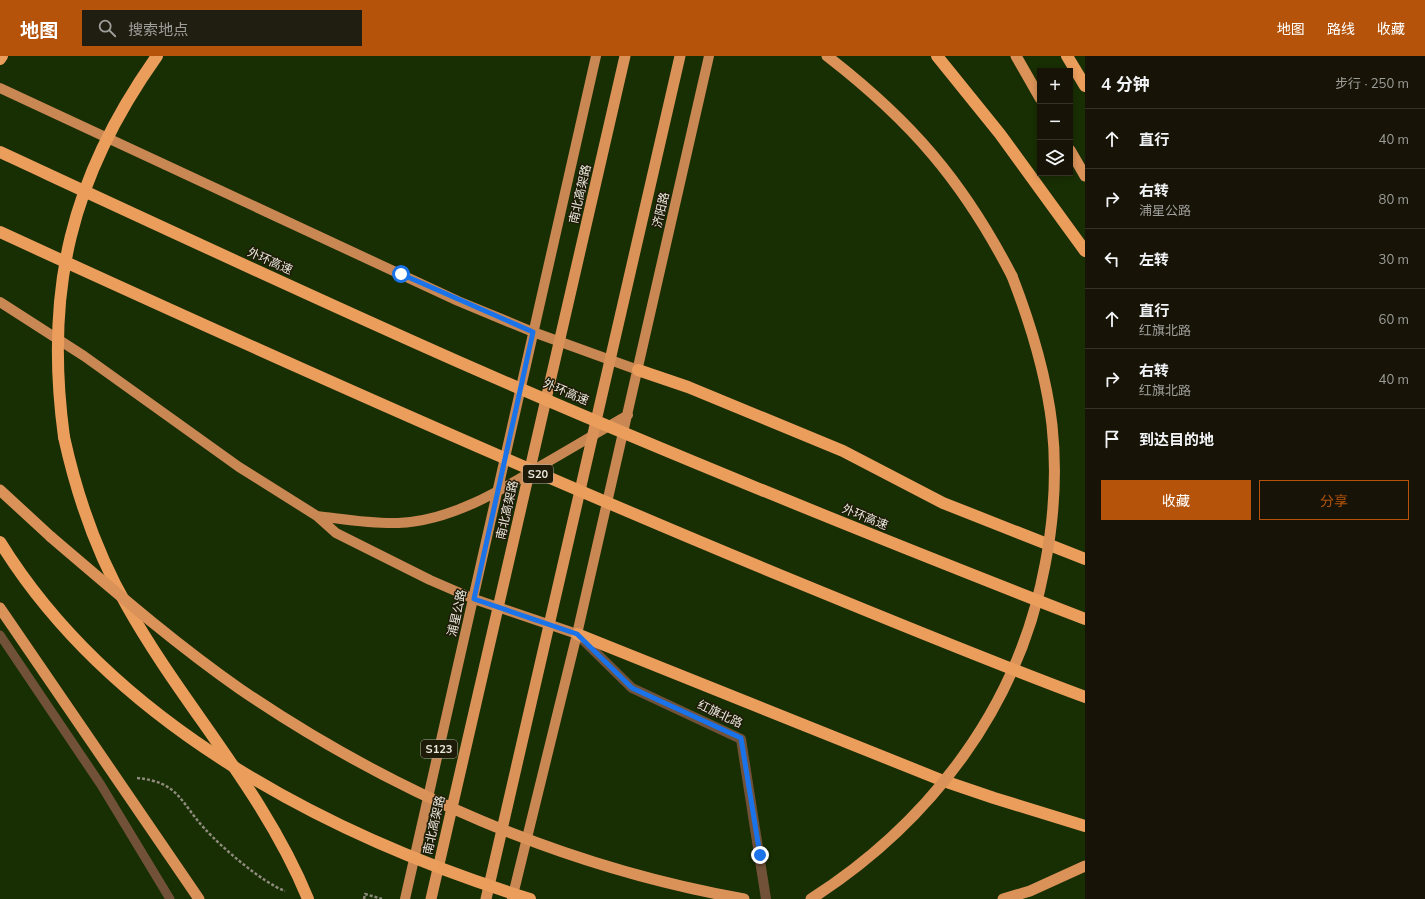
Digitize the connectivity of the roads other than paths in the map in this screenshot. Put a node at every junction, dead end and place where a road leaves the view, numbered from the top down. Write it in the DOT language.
graph roads {
  1 [pos="2,56"];
  2 [pos="156,56"];
  3 [pos="596,56"];
  4 [pos="625,56"];
  5 [pos="680,56"];
  6 [pos="709,56"];
  7 [pos="826,56"];
  8 [pos="937,56"];
  9 [pos="1016,56"];
  10 [pos="1067,56"];
  11 [pos="0,59"];
  12 [pos="1085,86"];
  13 [pos="0,88"];
  14 [pos="1037,93"];
  15 [pos="0,152"];
  16 [pos="1073,155"];
  17 [pos="1085,176"];
  18 [pos="0,232"];
  19 [pos="1085,251"];
  20 [pos="0,302"];
  21 [pos="533,332"];
  22 [pos="638,370"];
  23 [pos="628,415"];
  24 [pos="0,490"];
  25 [pos="498,492"];
  26 [pos="317,516"];
  27 [pos="0,542"];
  28 [pos="1085,559"];
  29 [pos="474,599"];
  30 [pos="0,608"];
  31 [pos="1085,619"];
  32 [pos="577,634"];
  33 [pos="0,636"];
  34 [pos="1085,697"];
  35 [pos="1085,826"];
  36 [pos="1085,866"];
  37 [pos="170,899"];
  38 [pos="199,899"];
  39 [pos="308,899"];
  40 [pos="405,899"];
  41 [pos="431,899"];
  42 [pos="486,899"];
  43 [pos="512,899"];
  44 [pos="530,899"];
  45 [pos="744,899"];
  46 [pos="766,899"];
  47 [pos="811,899"];
  48 [pos="1002,899"];
  1 -- 11 [label="highway"];
  2 -- 39 [label="highway, bridge"];
  3 -- 21 [label="main road"];
  4 -- 41 [label="highway, 南北高架路, bridge"];
  5 -- 42 [label="highway, bridge"];
  6 -- 22 [label="main road, 济阳路"];
  7 -- 47 [label="highway, bridge"];
  8 -- 19 [label="highway"];
  9 -- 14 [label="highway"];
  10 -- 12 [label="highway"];
  13 -- 21 [label="main road"];
  15 -- 31 [label="highway, 外环高速, bridge"];
  16 -- 17 [label="highway"];
  18 -- 34 [label="highway, S20, bridge"];
  20 -- 26 [label="main road"];
  21 -- 22 [label="main road"];
  21 -- 25 [label="main road, 浦星公路 / S123"];
  22 -- 23 [label="main road"];
  22 -- 28 [label="highway"];
  23 -- 25 [label="main road"];
  23 -- 32 [label="main road"];
  24 -- 45 [label="highway, bridge"];
  25 -- 26 [label="main road"];
  25 -- 29 [label="main road, 浦星公路 / S123"];
  26 -- 29 [label="main road"];
  27 -- 44 [label="highway, bridge"];
  29 -- 32 [label="main road"];
  29 -- 40 [label="main road, 浦星公路 / S123"];
  30 -- 38 [label="highway, bridge"];
  32 -- 35 [label="highway"];
  32 -- 43 [label="main road"];
  32 -- 46 [label="street, 红旗北路"];
  33 -- 37 [label="lane"];
  36 -- 48 [label="highway"];
}
